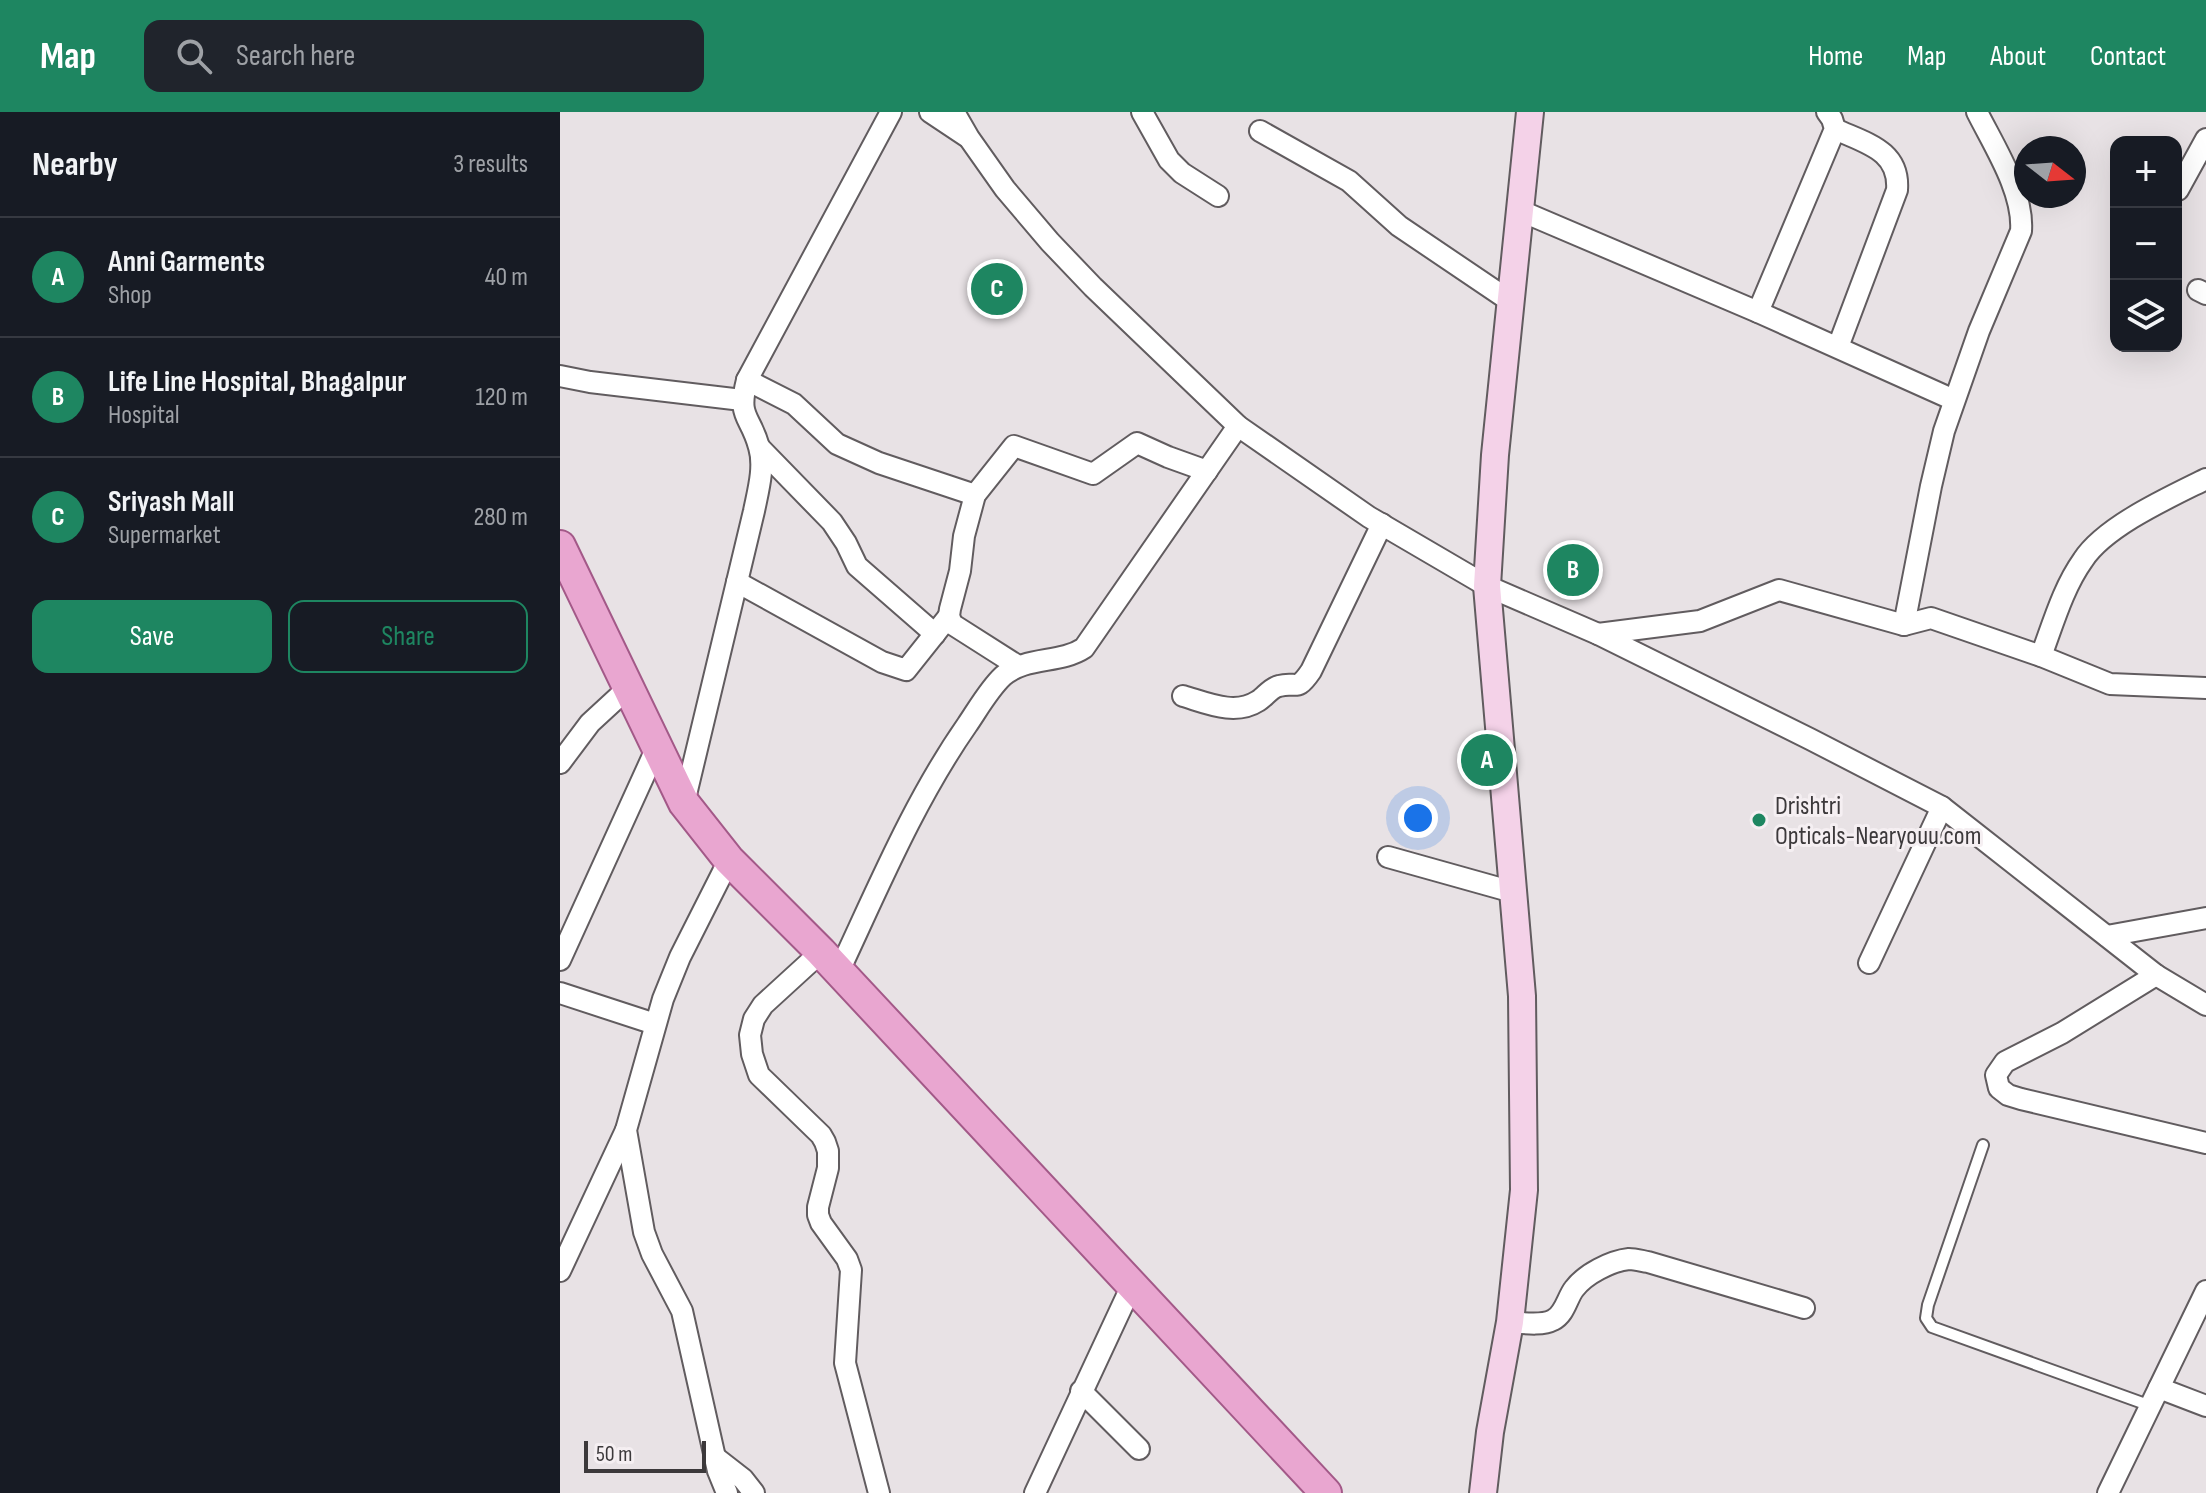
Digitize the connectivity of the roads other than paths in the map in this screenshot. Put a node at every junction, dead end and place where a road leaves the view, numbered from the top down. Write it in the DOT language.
graph roads {
  1 [pos="891,112"];
  2 [pos="930,112"];
  3 [pos="954,112"];
  4 [pos="1142,112"];
  5 [pos="1530,112"];
  6 [pos="1977,112"];
  7 [pos="1831,120"];
  8 [pos="1260,131"];
  9 [pos="969,138"];
  10 [pos="2206,139"];
  11 [pos="2182,183"];
  12 [pos="1218,196"];
  13 [pos="1521,211"];
  14 [pos="1510,301"];
  15 [pos="1758,312"];
  16 [pos="1838,347"];
  17 [pos="560,376"];
  18 [pos="747,380"];
  19 [pos="742,400"];
  20 [pos="1954,400"];
  21 [pos="1238,426"];
  22 [pos="760,448"];
  23 [pos="1207,471"];
  24 [pos="2206,479"];
  25 [pos="975,495"];
  26 [pos="1382,524"];
  27 [pos="560,546"];
  28 [pos="737,582"];
  29 [pos="1487,586"];
  30 [pos="949,616"];
  31 [pos="1904,625"];
  32 [pos="935,634"];
  33 [pos="1598,634"];
  34 [pos="2041,656"];
  35 [pos="1018,666"];
  36 [pos="628,688"];
  37 [pos="2206,688"];
  38 [pos="1183,696"];
  39 [pos="657,747"];
  40 [pos="560,763"];
  41 [pos="684,803"];
  42 [pos="1942,807"];
  43 [pos="1388,857"];
  44 [pos="729,860"];
  45 [pos="1513,892"];
  46 [pos="2206,918"];
  47 [pos="2107,936"];
  48 [pos="560,960"];
  49 [pos="830,962"];
  50 [pos="1869,963"];
  51 [pos="2156,975"];
  52 [pos="560,993"];
  53 [pos="2206,1005"];
  54 [pos="655,1024"];
  55 [pos="626,1130"];
  56 [pos="2206,1143"];
  57 [pos="1983,1145"];
  58 [pos="560,1271"];
  59 [pos="1132,1285"];
  60 [pos="2206,1291"];
  61 [pos="1804,1308"];
  62 [pos="1510,1322"];
  63 [pos="1081,1391"];
  64 [pos="2155,1397"];
  65 [pos="2206,1406"];
  66 [pos="1139,1449"];
  67 [pos="716,1458"];
  68 [pos="727,1493"];
  69 [pos="754,1493"];
  70 [pos="879,1493"];
  71 [pos="1035,1493"];
  72 [pos="1326,1493"];
  73 [pos="1483,1493"];
  74 [pos="2108,1493"];
  1 -- 18 [label="street"];
  2 -- 9 [label="street"];
  3 -- 9 [label="street"];
  4 -- 12 [label="street"];
  5 -- 13 [label="main road"];
  6 -- 20 [label="street"];
  7 -- 15 [label="street"];
  7 -- 16 [label="street"];
  8 -- 14 [label="street"];
  9 -- 21 [label="street"];
  10 -- 11 [label="street"];
  13 -- 14 [label="main road"];
  13 -- 15 [label="street"];
  14 -- 29 [label="main road"];
  15 -- 16 [label="street"];
  16 -- 20 [label="street"];
  17 -- 19 [label="street"];
  18 -- 19 [label="street"];
  18 -- 25 [label="street"];
  19 -- 22 [label="street"];
  20 -- 31 [label="street"];
  21 -- 23 [label="street"];
  21 -- 26 [label="street"];
  22 -- 28 [label="street"];
  22 -- 32 [label="street"];
  23 -- 25 [label="street"];
  23 -- 35 [label="street"];
  24 -- 34 [label="street"];
  25 -- 30 [label="street"];
  26 -- 29 [label="street"];
  26 -- 38 [label="street"];
  27 -- 36 [label="main road"];
  28 -- 32 [label="street"];
  28 -- 41 [label="street"];
  29 -- 33 [label="street"];
  29 -- 45 [label="main road"];
  30 -- 32 [label="street"];
  30 -- 35 [label="street"];
  31 -- 33 [label="street"];
  31 -- 34 [label="street"];
  33 -- 42 [label="street"];
  34 -- 37 [label="street"];
  35 -- 49 [label="street"];
  36 -- 39 [label="main road"];
  36 -- 40 [label="street"];
  39 -- 41 [label="main road"];
  39 -- 48 [label="street"];
  41 -- 44 [label="main road"];
  42 -- 47 [label="street"];
  42 -- 50 [label="street"];
  43 -- 45 [label="street"];
  44 -- 49 [label="main road"];
  44 -- 54 [label="street"];
  45 -- 62 [label="main road"];
  46 -- 47 [label="street"];
  47 -- 51 [label="street"];
  49 -- 59 [label="main road"];
  49 -- 70 [label="street"];
  51 -- 53 [label="street"];
  51 -- 56 [label="street"];
  52 -- 54 [label="street"];
  54 -- 55 [label="street"];
  55 -- 58 [label="street"];
  55 -- 67 [label="street"];
  57 -- 64 [label="lane"];
  59 -- 63 [label="street"];
  59 -- 72 [label="main road"];
  60 -- 64 [label="street"];
  61 -- 62 [label="street"];
  62 -- 73 [label="main road"];
  63 -- 66 [label="street"];
  63 -- 71 [label="street"];
  64 -- 65 [label="street"];
  64 -- 74 [label="street"];
  67 -- 68 [label="street"];
  67 -- 69 [label="street"];
}
